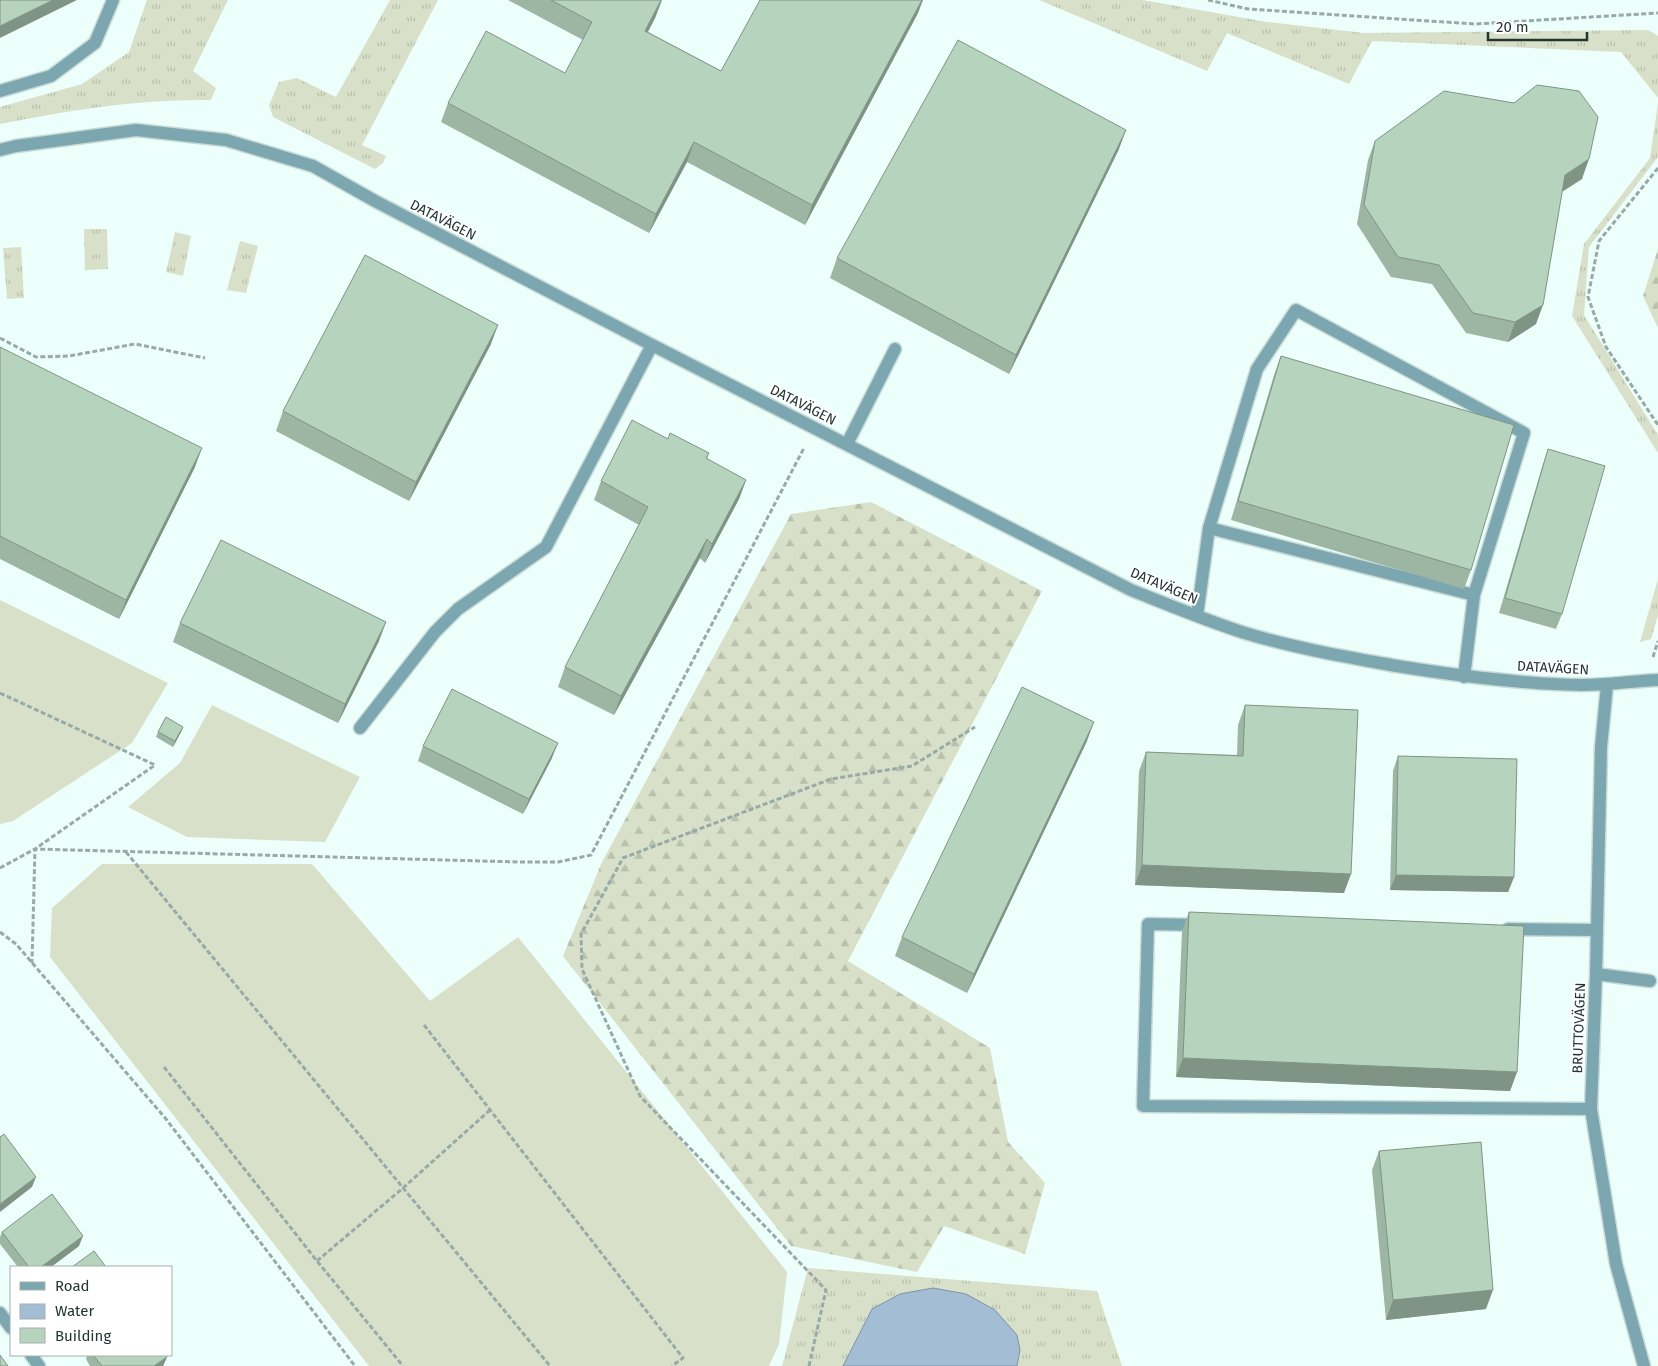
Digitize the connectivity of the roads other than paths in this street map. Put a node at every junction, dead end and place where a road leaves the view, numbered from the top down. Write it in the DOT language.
graph roads {
  1 [pos="113,0"];
  2 [pos="0,91"];
  3 [pos="0,150"];
  4 [pos="652,345"];
  5 [pos="895,349"];
  6 [pos="847,444"];
  7 [pos="1209,528"];
  8 [pos="1474,595"];
  9 [pos="1196,616"];
  10 [pos="1464,676"];
  11 [pos="1658,680"];
  12 [pos="1606,685"];
  13 [pos="360,728"];
  14 [pos="1217,925"];
  15 [pos="1497,929"];
  16 [pos="1596,930"];
  17 [pos="1596,974"];
  18 [pos="1650,981"];
  19 [pos="1591,1109"];
  20 [pos="0,1312"];
  21 [pos="10,1327"];
  22 [pos="1644,1366"];
  1 -- 2 [label="street"];
  3 -- 4 [label="street, DATAVÄGEN"];
  4 -- 6 [label="street, DATAVÄGEN"];
  4 -- 13 [label="street"];
  5 -- 6 [label="street"];
  6 -- 9 [label="street, DATAVÄGEN"];
  7 -- 8 [label="street"];
  7 -- 8 [label="street"];
  7 -- 9 [label="street"];
  8 -- 10 [label="street"];
  9 -- 10 [label="street, DATAVÄGEN"];
  10 -- 12 [label="street, DATAVÄGEN"];
  11 -- 12 [label="street, DATAVÄGEN"];
  12 -- 16 [label="street, BRUTTOVÄGEN"];
  14 -- 19 [label="street"];
  15 -- 16 [label="street"];
  16 -- 17 [label="street, BRUTTOVÄGEN"];
  17 -- 18 [label="street"];
  17 -- 19 [label="street, BRUTTOVÄGEN"];
  19 -- 22 [label="street, BRUTTOVÄGEN"];
  20 -- 21 [label="street"];
}
